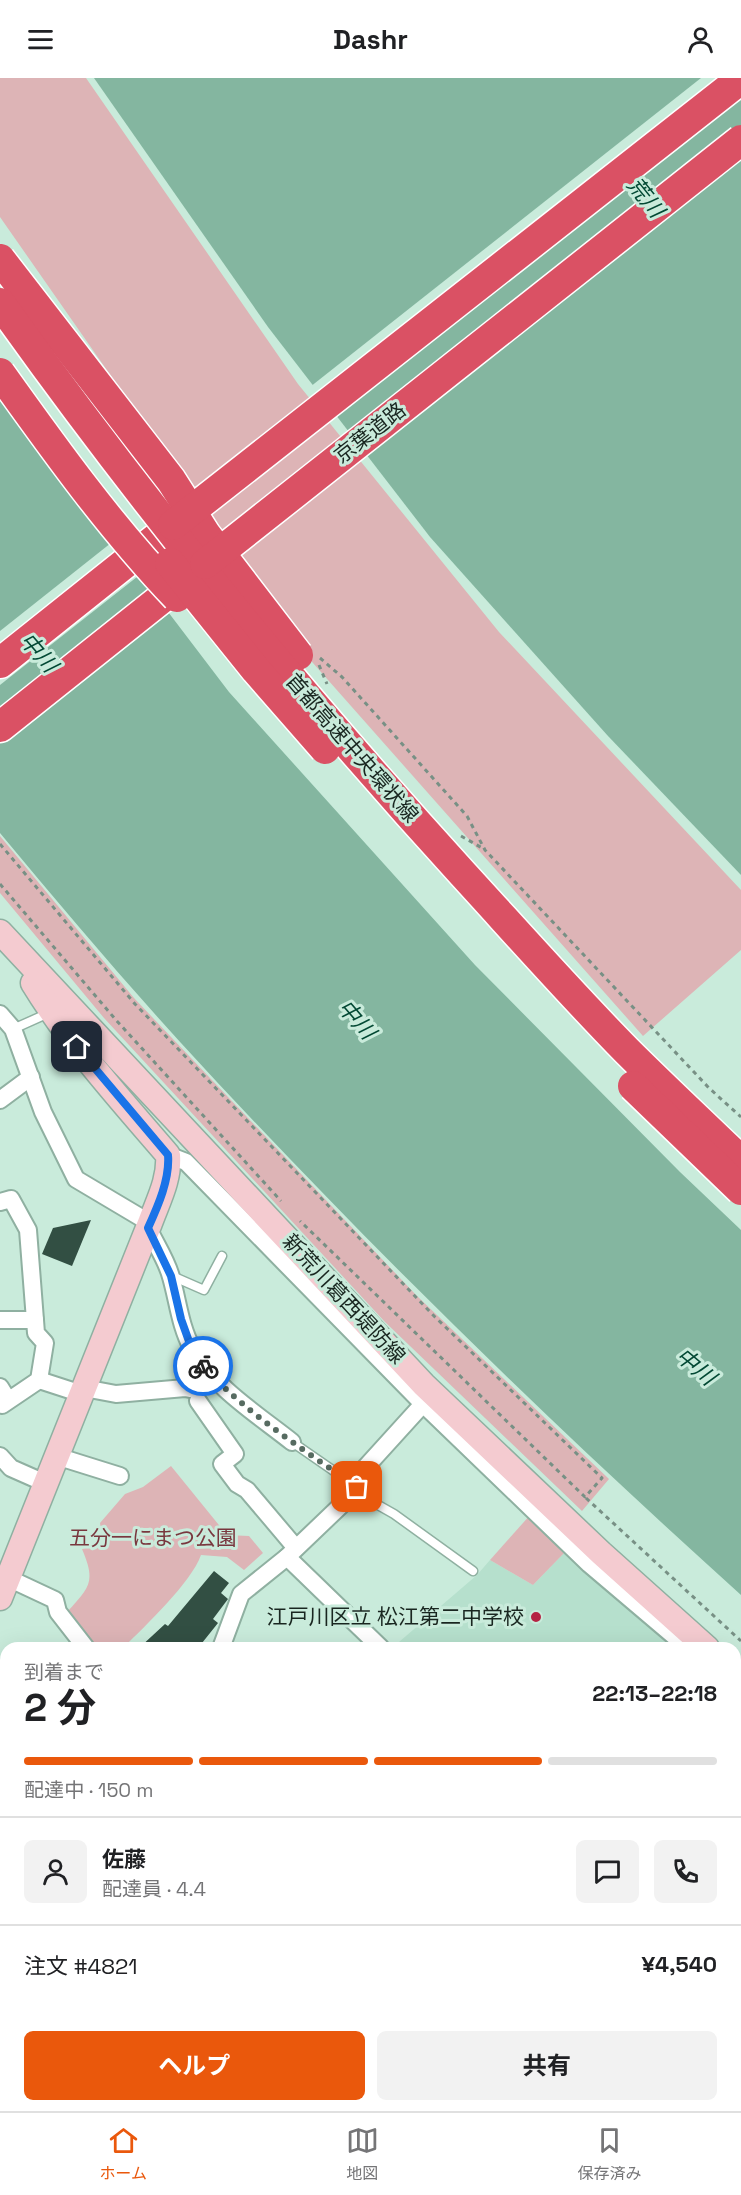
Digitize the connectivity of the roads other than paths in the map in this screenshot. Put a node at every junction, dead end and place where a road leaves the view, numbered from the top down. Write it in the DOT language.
graph roads {
  1 [pos="741,79"];
  2 [pos="741,140"];
  3 [pos="0,259"];
  4 [pos="0,303"];
  5 [pos="0,338"];
  6 [pos="0,373"];
  7 [pos="0,663"];
  8 [pos="256,670"];
  9 [pos="0,727"];
  10 [pos="422,828"];
  11 [pos="5,938"];
  12 [pos="51,1012"];
  13 [pos="0,1014"];
  14 [pos="13,1029"];
  15 [pos="32,1077"];
  16 [pos="0,1100"];
  17 [pos="168,1155"];
  18 [pos="741,1161"];
  19 [pos="741,1190"];
  20 [pos="0,1202"];
  21 [pos="149,1225"];
  22 [pos="222,1256"];
  23 [pos="171,1276"];
  24 [pos="0,1320"];
  25 [pos="34,1320"];
  26 [pos="39,1380"];
  27 [pos="83,1391"];
  28 [pos="2,1401"];
  29 [pos="423,1404"];
  30 [pos="292,1442"];
  31 [pos="0,1456"];
  32 [pos="56,1456"];
  33 [pos="120,1476"];
  34 [pos="45,1483"];
  35 [pos="356,1490"];
  36 [pos="292,1553"];
  37 [pos="473,1571"];
  38 [pos="4,1588"];
  39 [pos="685,1640"];
  40 [pos="81,1642"];
  41 [pos="223,1642"];
  42 [pos="375,1642"];
  1 -- 7 [label="highway, bridge"];
  2 -- 9 [label="highway, 京葉道路, bridge"];
  3 -- 10 [label="highway, bridge"];
  4 -- 10 [label="highway, 首都高速中央環状線, bridge"];
  5 -- 8 [label="highway, 首都高速中央環状線, bridge"];
  6 -- 8 [label="highway, bridge"];
  8 -- 19 [label="highway, 首都高速中央環状線, bridge"];
  10 -- 18 [label="highway, 首都高速中央環状線, bridge"];
  11 -- 12 [label="main road"];
  11 -- 39 [label="main road, 新荒川葛西堤防線"];
  12 -- 14 [label="lane"];
  12 -- 17 [label="main road"];
  13 -- 14 [label="street"];
  14 -- 15 [label="street"];
  15 -- 16 [label="street"];
  15 -- 21 [label="street"];
  17 -- 21 [label="main road"];
  17 -- 29 [label="street"];
  20 -- 25 [label="street"];
  21 -- 23 [label="street"];
  21 -- 27 [label="main road"];
  22 -- 23 [label="lane"];
  23 -- 30 [label="street"];
  24 -- 25 [label="street"];
  25 -- 26 [label="street"];
  26 -- 27 [label="street"];
  26 -- 28 [label="street"];
  27 -- 32 [label="main road"];
  27 -- 36 [label="street"];
  29 -- 35 [label="street"];
  29 -- 39 [label="street"];
  30 -- 35 [label="lane"];
  31 -- 34 [label="street"];
  32 -- 33 [label="street"];
  32 -- 34 [label="main road"];
  34 -- 38 [label="main road"];
  35 -- 36 [label="street"];
  35 -- 37 [label="lane"];
  36 -- 41 [label="street"];
  36 -- 42 [label="street"];
  38 -- 40 [label="street"];
}
